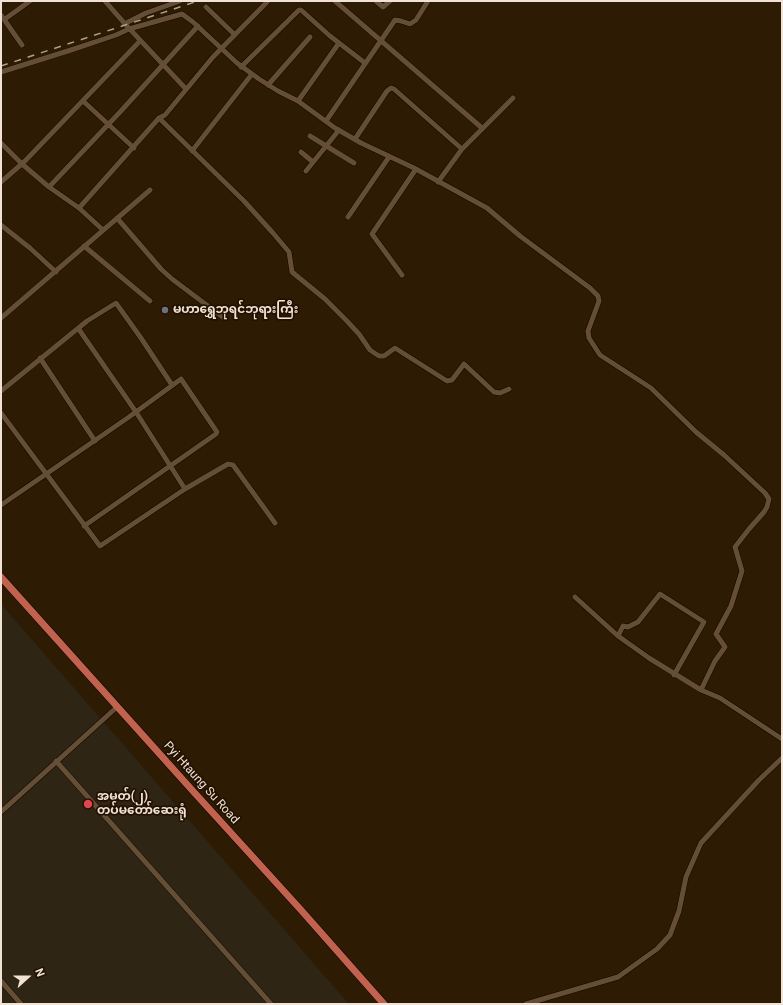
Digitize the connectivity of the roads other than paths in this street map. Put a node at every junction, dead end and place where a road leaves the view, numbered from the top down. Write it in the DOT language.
graph roads {
  1 [pos="30,1"];
  2 [pos="105,1"];
  3 [pos="180,1"];
  4 [pos="268,1"];
  5 [pos="335,1"];
  6 [pos="376,1"];
  7 [pos="390,1"];
  8 [pos="428,1"];
  9 [pos="206,7"];
  10 [pos="3,17"];
  11 [pos="124,24"];
  12 [pos="198,26"];
  13 [pos="129,29"];
  14 [pos="234,34"];
  15 [pos="310,37"];
  16 [pos="140,41"];
  17 [pos="381,41"];
  18 [pos="339,43"];
  19 [pos="22,45"];
  20 [pos="220,49"];
  21 [pos="365,63"];
  22 [pos="162,65"];
  23 [pos="241,67"];
  24 [pos="1,72"];
  25 [pos="252,74"];
  26 [pos="268,85"];
  27 [pos="186,89"];
  28 [pos="513,98"];
  29 [pos="83,101"];
  30 [pos="298,101"];
  31 [pos="159,118"];
  32 [pos="326,121"];
  33 [pos="108,125"];
  34 [pos="482,128"];
  35 [pos="338,130"];
  36 [pos="310,136"];
  37 [pos="355,139"];
  38 [pos="1,143"];
  39 [pos="325,146"];
  40 [pos="134,148"];
  41 [pos="462,148"];
  42 [pos="192,151"];
  43 [pos="301,152"];
  44 [pos="389,156"];
  45 [pos="313,162"];
  46 [pos="354,163"];
  47 [pos="22,164"];
  48 [pos="416,169"];
  49 [pos="306,171"];
  50 [pos="1,182"];
  51 [pos="438,182"];
  52 [pos="49,187"];
  53 [pos="150,190"];
  54 [pos="79,208"];
  55 [pos="348,217"];
  56 [pos="118,218"];
  57 [pos="1,225"];
  58 [pos="103,230"];
  59 [pos="84,246"];
  60 [pos="56,272"];
  61 [pos="402,275"];
  62 [pos="150,301"];
  63 [pos="1,318"];
  64 [pos="224,318"];
  65 [pos="78,328"];
  66 [pos="40,358"];
  67 [pos="172,386"];
  68 [pos="509,389"];
  69 [pos="1,391"];
  70 [pos="136,412"];
  71 [pos="1,413"];
  72 [pos="95,441"];
  73 [pos="170,466"];
  74 [pos="46,474"];
  75 [pos="186,489"];
  76 [pos="1,505"];
  77 [pos="275,523"];
  78 [pos="84,526"];
  79 [pos="1,577"];
  80 [pos="575,597"];
  81 [pos="618,636"];
  82 [pos="674,674"];
  83 [pos="701,690"];
  84 [pos="117,707"];
  85 [pos="782,739"];
  86 [pos="782,758"];
  87 [pos="56,761"];
  88 [pos="1,812"];
  89 [pos="1,981"];
  90 [pos="21,1004"];
  91 [pos="271,1004"];
  92 [pos="384,1004"];
  93 [pos="526,1004"];
  1 -- 10 [label="street"];
  2 -- 11 [label="street"];
  3 -- 11 [label="street"];
  4 -- 14 [label="street"];
  5 -- 17 [label="street"];
  6 -- 7 [label="street"];
  8 -- 17 [label="street"];
  9 -- 14 [label="street"];
  10 -- 19 [label="street"];
  11 -- 13 [label="street"];
  12 -- 13 [label="street"];
  12 -- 20 [label="street"];
  12 -- 22 [label="street"];
  13 -- 16 [label="street"];
  13 -- 24 [label="street"];
  14 -- 20 [label="street"];
  15 -- 26 [label="street"];
  16 -- 22 [label="street"];
  16 -- 29 [label="street"];
  17 -- 21 [label="street"];
  17 -- 34 [label="street"];
  18 -- 21 [label="street"];
  18 -- 23 [label="street"];
  18 -- 30 [label="street"];
  20 -- 23 [label="street"];
  20 -- 27 [label="street"];
  21 -- 32 [label="street"];
  22 -- 27 [label="street"];
  22 -- 33 [label="street"];
  23 -- 25 [label="street"];
  25 -- 26 [label="street"];
  25 -- 42 [label="street"];
  26 -- 30 [label="street"];
  27 -- 31 [label="street"];
  28 -- 34 [label="street"];
  29 -- 33 [label="street"];
  29 -- 47 [label="street"];
  30 -- 32 [label="street"];
  31 -- 40 [label="street"];
  31 -- 42 [label="street"];
  32 -- 35 [label="street"];
  33 -- 40 [label="street"];
  33 -- 52 [label="street"];
  34 -- 41 [label="street"];
  35 -- 37 [label="street"];
  35 -- 39 [label="street"];
  36 -- 39 [label="street"];
  37 -- 41 [label="street"];
  37 -- 44 [label="street"];
  38 -- 47 [label="street"];
  39 -- 45 [label="street"];
  39 -- 46 [label="street"];
  40 -- 54 [label="street"];
  41 -- 51 [label="street"];
  42 -- 68 [label="street"];
  43 -- 45 [label="street"];
  44 -- 48 [label="street"];
  44 -- 55 [label="street"];
  45 -- 49 [label="street"];
  47 -- 50 [label="street"];
  47 -- 52 [label="street"];
  48 -- 51 [label="street"];
  48 -- 61 [label="street"];
  51 -- 83 [label="street"];
  52 -- 54 [label="street"];
  53 -- 56 [label="street"];
  54 -- 58 [label="street"];
  56 -- 58 [label="street"];
  56 -- 64 [label="street"];
  57 -- 60 [label="street"];
  58 -- 59 [label="street"];
  59 -- 60 [label="street"];
  59 -- 62 [label="street"];
  60 -- 63 [label="street"];
  65 -- 66 [label="street"];
  65 -- 67 [label="street"];
  65 -- 70 [label="street"];
  66 -- 69 [label="street"];
  66 -- 72 [label="street"];
  67 -- 70 [label="street"];
  67 -- 73 [label="street"];
  70 -- 72 [label="street"];
  70 -- 73 [label="street"];
  71 -- 74 [label="street"];
  72 -- 74 [label="street"];
  73 -- 75 [label="street"];
  73 -- 78 [label="street"];
  74 -- 76 [label="street"];
  74 -- 78 [label="street"];
  75 -- 77 [label="street"];
  75 -- 78 [label="street"];
  79 -- 84 [label="highway, Pyi Htaung Su Road"];
  80 -- 81 [label="street"];
  81 -- 82 [label="street"];
  81 -- 82 [label="street"];
  82 -- 83 [label="street"];
  83 -- 85 [label="street"];
  84 -- 87 [label="street"];
  84 -- 92 [label="highway, Pyi Htaung Su Road"];
  86 -- 93 [label="street"];
  87 -- 88 [label="street"];
  87 -- 91 [label="street"];
  89 -- 90 [label="street"];
}
